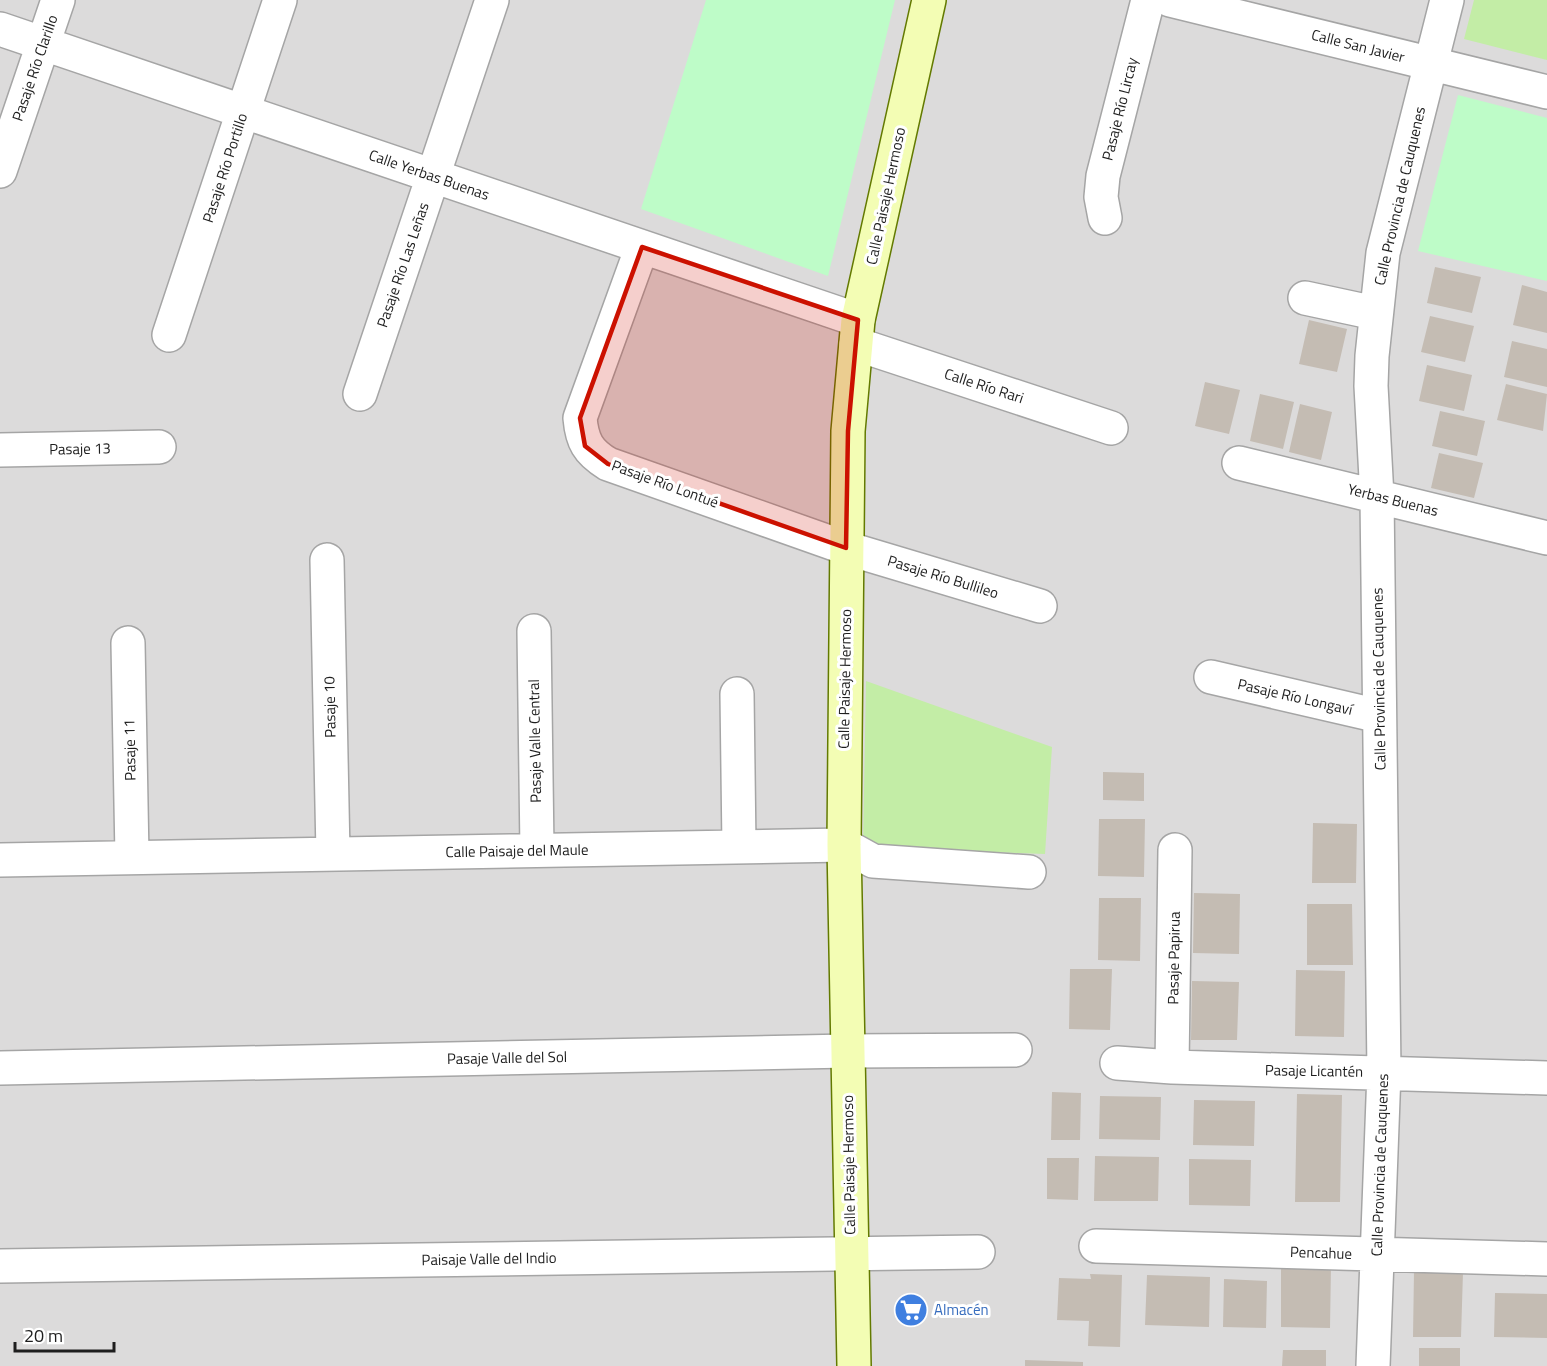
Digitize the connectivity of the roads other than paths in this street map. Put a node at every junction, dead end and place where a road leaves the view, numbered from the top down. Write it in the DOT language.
graph roads {
  1 [pos="58,0"];
  2 [pos="280,0"];
  3 [pos="492,0"];
  4 [pos="929,0"];
  5 [pos="1148,0"];
  6 [pos="1170,0"];
  7 [pos="1447,0"];
  8 [pos="0,29"];
  9 [pos="43,43"];
  10 [pos="1432,64"];
  11 [pos="1547,92"];
  12 [pos="244,111"];
  13 [pos="0,171"];
  14 [pos="433,176"];
  15 [pos="1105,218"];
  16 [pos="642,247"];
  17 [pos="1305,298"];
  18 [pos="1374,313"];
  19 [pos="857,332"];
  20 [pos="169,335"];
  21 [pos="360,394"];
  22 [pos="1111,428"];
  23 [pos="159,447"];
  24 [pos="0,450"];
  25 [pos="1239,463"];
  26 [pos="1377,496"];
  27 [pos="1547,538"];
  28 [pos="846,548"];
  29 [pos="327,560"];
  30 [pos="1040,606"];
  31 [pos="534,632"];
  32 [pos="128,643"];
  33 [pos="1211,677"];
  34 [pos="737,694"];
  35 [pos="1379,716"];
  36 [pos="843,845"];
  37 [pos="739,847"];
  38 [pos="537,850"];
  39 [pos="1175,850"];
  40 [pos="333,854"];
  41 [pos="132,857"];
  42 [pos="0,860"];
  43 [pos="1029,872"];
  44 [pos="1015,1050"];
  45 [pos="848,1051"];
  46 [pos="1117,1063"];
  47 [pos="1172,1067"];
  48 [pos="0,1068"];
  49 [pos="1384,1072"];
  50 [pos="1547,1078"];
  51 [pos="1096,1246"];
  52 [pos="978,1252"];
  53 [pos="849,1254"];
  54 [pos="1377,1255"];
  55 [pos="1547,1259"];
  56 [pos="0,1266"];
  57 [pos="854,1366"];
  58 [pos="1373,1366"];
  1 -- 9 [label="street, Pasaje Río Clarillo"];
  2 -- 12 [label="street, Pasaje Río Portillo"];
  3 -- 14 [label="street, Pasaje Río Las Leñas"];
  4 -- 19 [label="street, Calle Paisaje Hermoso"];
  5 -- 15 [label="street, Pasaje Río Lircay"];
  6 -- 10 [label="street, Calle San Javier"];
  7 -- 10 [label="street, Calle Provincia de Cauquenes"];
  8 -- 9 [label="street, Calle Yerbas Buenas"];
  9 -- 12 [label="street, Calle Yerbas Buenas"];
  9 -- 13 [label="street, Pasaje Río Clarillo"];
  10 -- 11 [label="street, Calle San Javier"];
  10 -- 18 [label="street, Calle Provincia de Cauquenes"];
  12 -- 14 [label="street, Calle Yerbas Buenas"];
  12 -- 20 [label="street, Pasaje Río Portillo"];
  14 -- 16 [label="street, Calle Yerbas Buenas"];
  14 -- 21 [label="street, Pasaje Río Las Leñas"];
  16 -- 19 [label="street, Calle Yerbas Buenas"];
  16 -- 28 [label="street, Pasaje Río Lontué"];
  17 -- 18 [label="street"];
  18 -- 26 [label="street, Calle Provincia de Cauquenes"];
  19 -- 22 [label="street, Calle Río Rari"];
  19 -- 28 [label="street, Calle Paisaje Hermoso"];
  23 -- 24 [label="street, Pasaje 13"];
  25 -- 26 [label="street, Yerbas Buenas"];
  26 -- 27 [label="street, Yerbas Buenas"];
  26 -- 35 [label="street, Calle Provincia de Cauquenes"];
  28 -- 30 [label="street, Pasaje Río Bullileo"];
  28 -- 36 [label="street, Calle Paisaje Hermoso"];
  29 -- 40 [label="street, Pasaje 10"];
  31 -- 38 [label="street, Pasaje Valle Central"];
  32 -- 41 [label="street, Pasaje 11"];
  33 -- 35 [label="street, Pasaje Río Longaví"];
  34 -- 37 [label="street"];
  35 -- 49 [label="street, Calle Provincia de Cauquenes"];
  36 -- 37 [label="street, Calle Paisaje del Maule"];
  36 -- 43 [label="street, Calle Paisaje del Maule"];
  36 -- 45 [label="street, Calle Paisaje Hermoso"];
  37 -- 38 [label="street, Calle Paisaje del Maule"];
  38 -- 40 [label="street, Calle Paisaje del Maule"];
  39 -- 47 [label="street, Pasaje Papirua"];
  40 -- 41 [label="street, Calle Paisaje del Maule"];
  41 -- 42 [label="street, Calle Paisaje del Maule"];
  44 -- 45 [label="street, Pasaje Valle del Sol"];
  45 -- 48 [label="street, Pasaje Valle del Sol"];
  45 -- 53 [label="street, Calle Paisaje Hermoso"];
  46 -- 47 [label="street, Pasaje Licantén"];
  47 -- 49 [label="street, Pasaje Licantén"];
  49 -- 50 [label="street, Pasaje Licantén"];
  49 -- 54 [label="street, Calle Provincia de Cauquenes"];
  51 -- 54 [label="street, Pencahue"];
  52 -- 53 [label="street, Paisaje Valle del Indio"];
  53 -- 56 [label="street, Paisaje Valle del Indio"];
  53 -- 57 [label="street, Calle Paisaje Hermoso"];
  54 -- 55 [label="street, Pencahue"];
  54 -- 58 [label="street, Calle Provincia de Cauquenes"];
}
